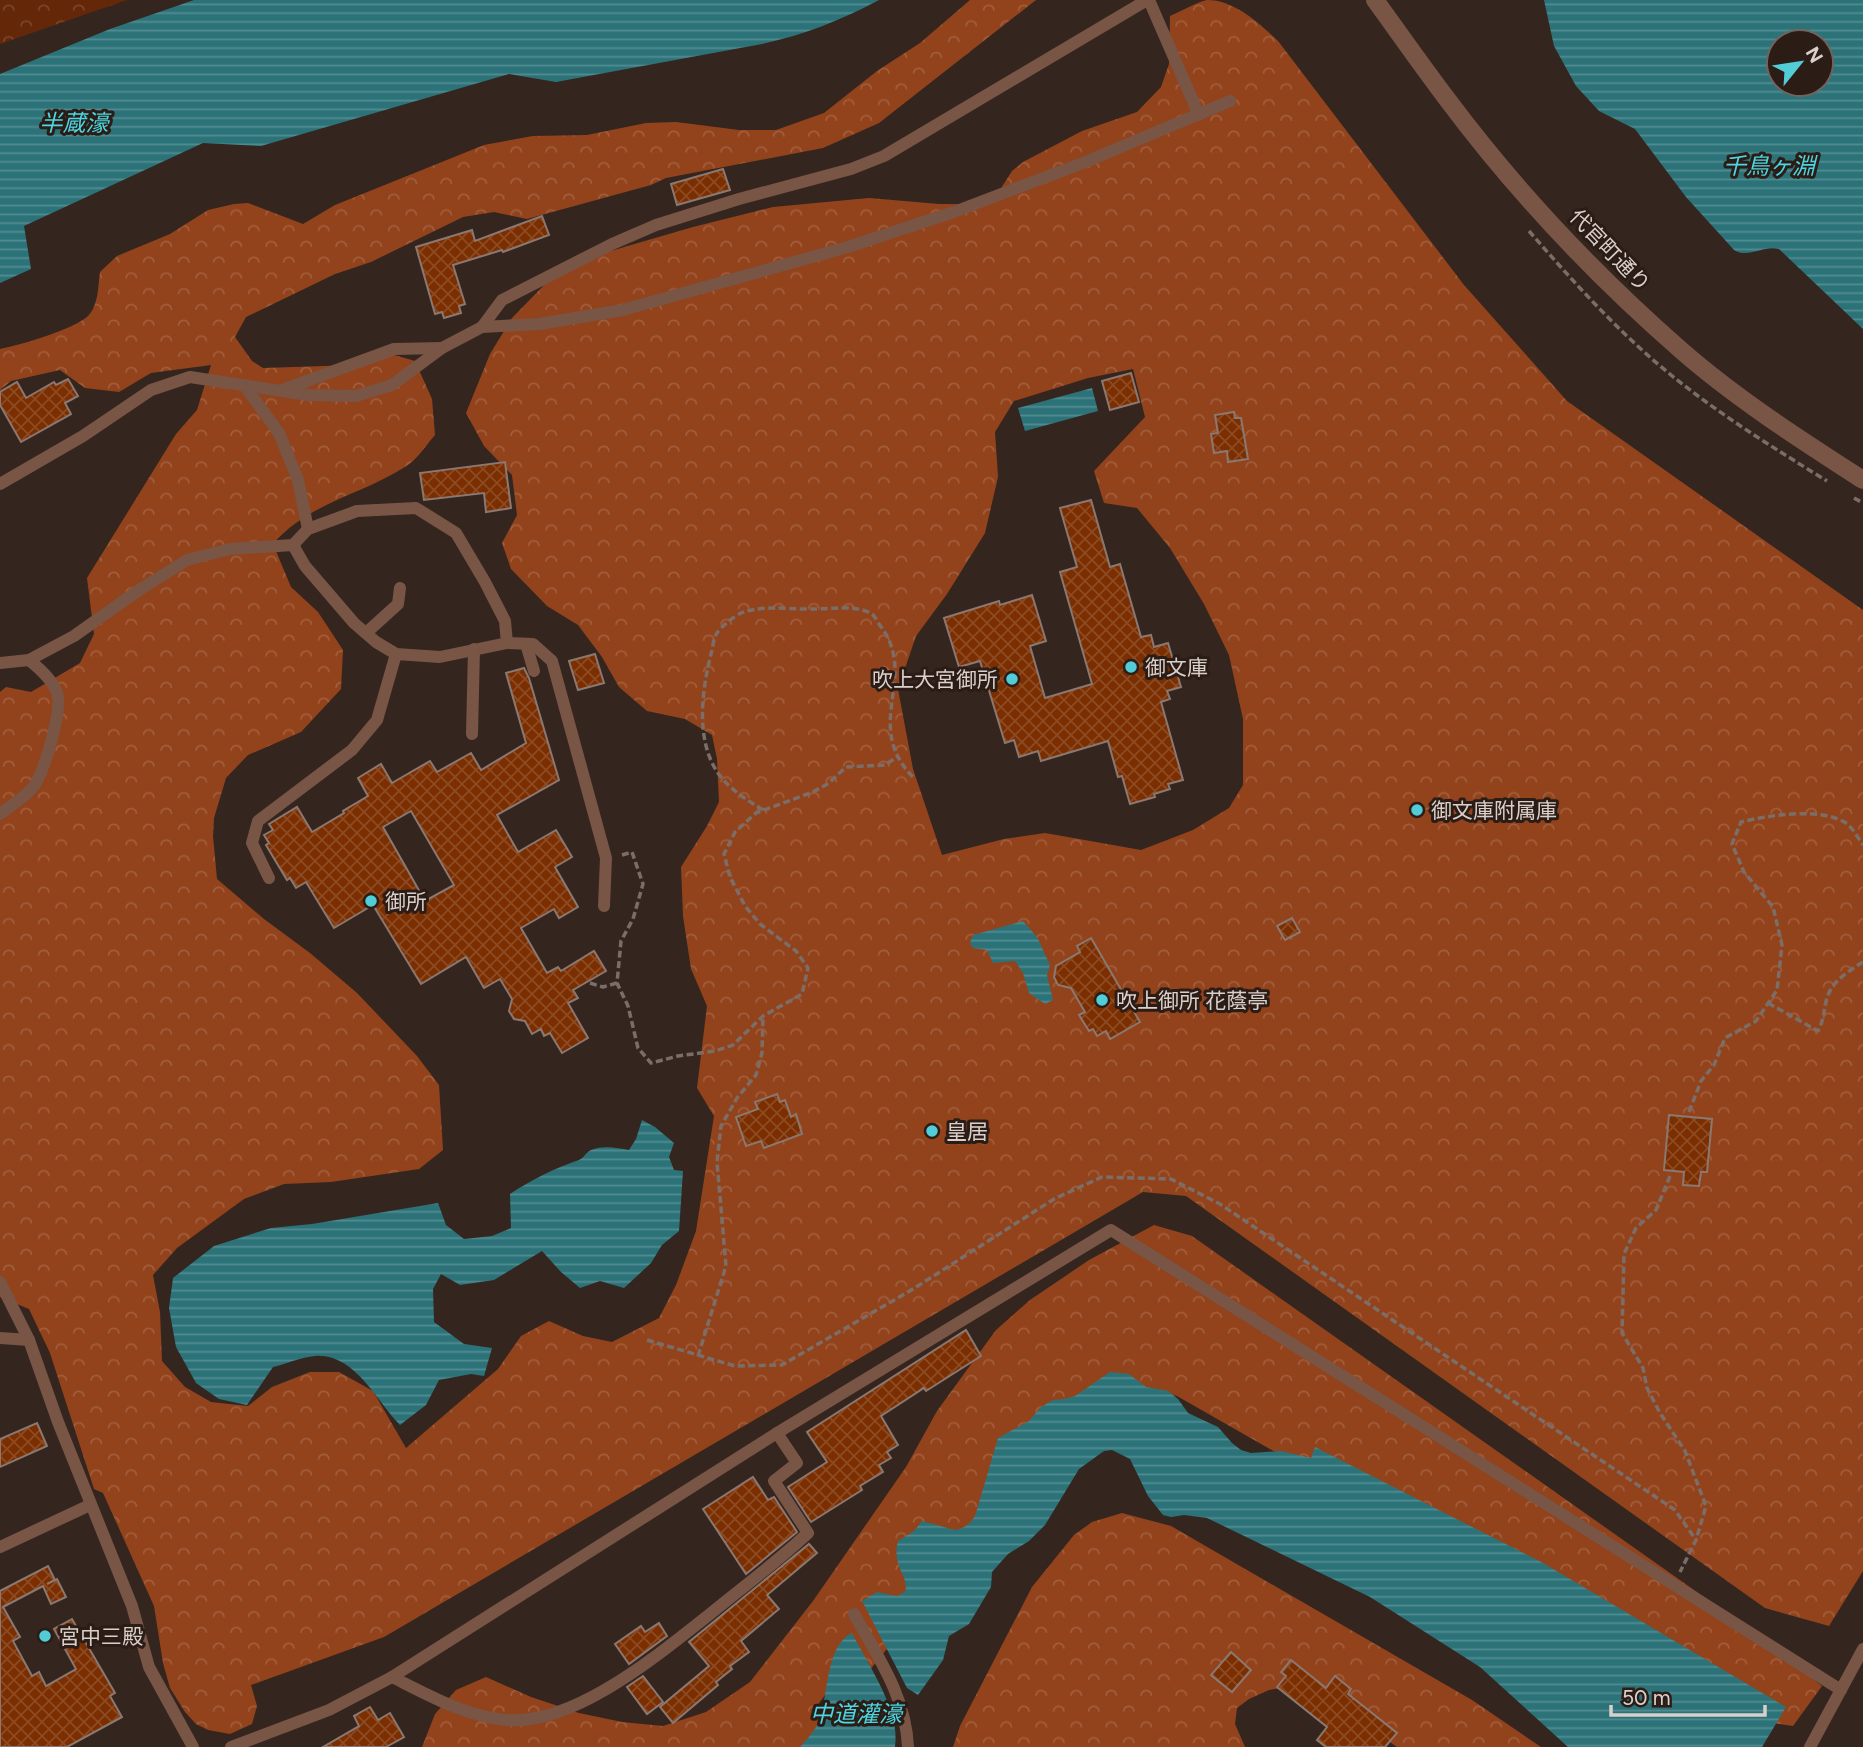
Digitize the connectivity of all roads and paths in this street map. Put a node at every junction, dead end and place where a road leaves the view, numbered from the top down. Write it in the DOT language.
graph roads {
  1 [pos="1148,0"];
  2 [pos="1375,0"];
  3 [pos="1230,101"];
  4 [pos="1199,115"];
  5 [pos="482,327"];
  6 [pos="442,348"];
  7 [pos="244,385"];
  8 [pos="282,391"];
  9 [pos="2,480"];
  10 [pos="1863,480"];
  11 [pos="308,529"];
  12 [pos="293,545"];
  13 [pos="400,588"];
  14 [pos="366,634"];
  15 [pos="508,643"];
  16 [pos="526,644"];
  17 [pos="474,649"];
  18 [pos="396,654"];
  19 [pos="29,660"];
  20 [pos="0,663"];
  21 [pos="534,671"];
  22 [pos="472,734"];
  23 [pos="897,757"];
  24 [pos="913,777"];
  25 [pos="763,810"];
  26 [pos="0,814"];
  27 [pos="1863,845"];
  28 [pos="606,858"];
  29 [pos="269,878"];
  30 [pos="604,905"];
  31 [pos="1863,962"];
  32 [pos="590,983"];
  33 [pos="617,983"];
  34 [pos="1768,1003"];
  35 [pos="763,1016"];
  36 [pos="1689,1112"];
  37 [pos="1670,1176"];
  38 [pos="0,1283"];
  39 [pos="0,1338"];
  40 [pos="29,1340"];
  41 [pos="647,1340"];
  42 [pos="698,1356"];
  43 [pos="777,1433"];
  44 [pos="90,1505"];
  45 [pos="1696,1540"];
  46 [pos="0,1547"];
  47 [pos="1674,1584"];
  48 [pos="854,1614"];
  49 [pos="1863,1649"];
  50 [pos="392,1678"];
  51 [pos="1841,1689"];
  52 [pos="193,1747"];
  53 [pos="230,1747"];
  54 [pos="908,1747"];
  55 [pos="1810,1747"];
  1 -- 4 [label="lane"];
  1 -- 5 [label="lane"];
  2 -- 10 [label="street, 代官町通り"];
  3 -- 4 [label="lane"];
  4 -- 5 [label="lane"];
  5 -- 6 [label="lane"];
  6 -- 8 [label="lane"];
  6 -- 8 [label="lane"];
  7 -- 8 [label="lane"];
  7 -- 9 [label="lane"];
  7 -- 11 [label="lane"];
  11 -- 12 [label="lane"];
  11 -- 15 [label="lane"];
  12 -- 14 [label="lane"];
  12 -- 19 [label="lane"];
  13 -- 14 [label="lane"];
  14 -- 18 [label="lane"];
  15 -- 16 [label="lane"];
  15 -- 17 [label="lane"];
  16 -- 21 [label="lane"];
  16 -- 28 [label="lane"];
  17 -- 18 [label="lane"];
  17 -- 22 [label="lane"];
  18 -- 29 [label="lane"];
  19 -- 20 [label="lane"];
  19 -- 26 [label="lane"];
  23 -- 24 [label="path"];
  23 -- 25 [label="path"];
  23 -- 25 [label="path"];
  25 -- 35 [label="path"];
  27 -- 34 [label="path"];
  28 -- 30 [label="lane"];
  28 -- 33 [label="path"];
  31 -- 34 [label="path"];
  32 -- 33 [label="path"];
  33 -- 35 [label="path"];
  34 -- 36 [label="path"];
  35 -- 42 [label="path"];
  37 -- 45 [label="path"];
  38 -- 40 [label="lane"];
  39 -- 40 [label="lane"];
  40 -- 44 [label="lane"];
  41 -- 42 [label="path"];
  42 -- 45 [label="path"];
  43 -- 47 [label="lane"];
  43 -- 50 [label="lane"];
  43 -- 50 [label="lane"];
  44 -- 46 [label="lane"];
  44 -- 52 [label="lane"];
  45 -- 47 [label="path"];
  47 -- 51 [label="lane"];
  48 -- 54 [label="lane"];
  49 -- 51 [label="lane"];
  50 -- 53 [label="lane"];
  51 -- 55 [label="lane"];
}
